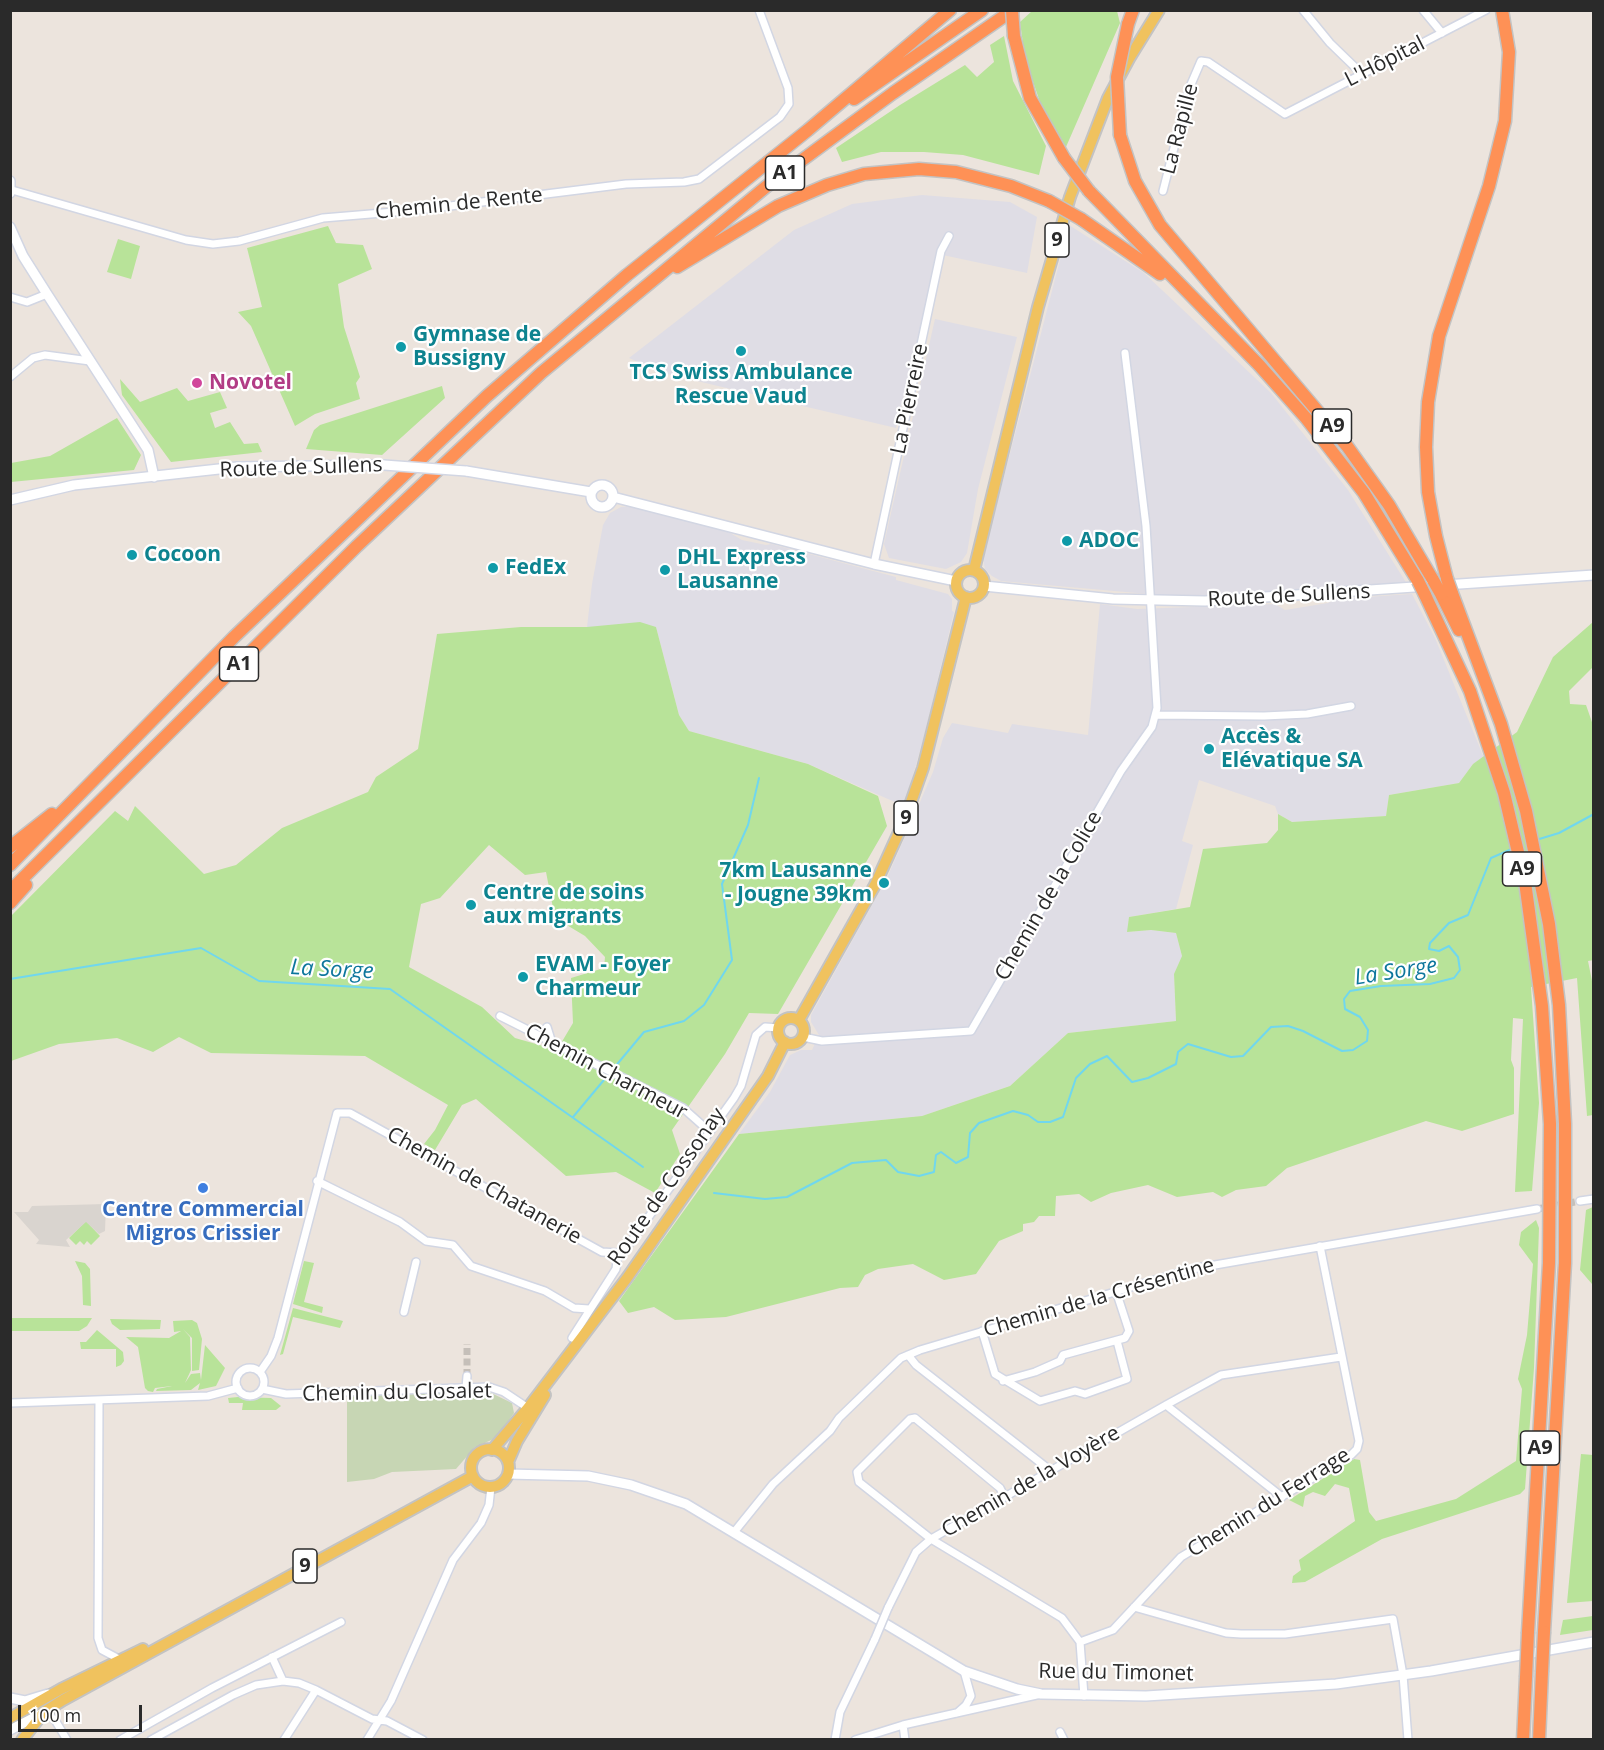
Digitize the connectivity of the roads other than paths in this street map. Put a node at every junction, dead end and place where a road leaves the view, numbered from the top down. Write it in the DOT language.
graph roads {
  1 [pos="759,10"];
  2 [pos="950,10"];
  3 [pos="982,10"];
  4 [pos="1012,10"];
  5 [pos="1133,10"];
  6 [pos="1159,10"];
  7 [pos="1303,10"];
  8 [pos="1423,10"];
  9 [pos="1486,10"];
  10 [pos="1502,10"];
  11 [pos="1442,33"];
  12 [pos="1362,74"];
  13 [pos="1285,114"];
  14 [pos="808,130"];
  15 [pos="11,188"];
  16 [pos="1163,191"];
  17 [pos="10,227"];
  18 [pos="949,236"];
  19 [pos="640,290"];
  20 [pos="47,294"];
  21 [pos="10,297"];
  22 [pos="1212,317"];
  23 [pos="1125,353"];
  24 [pos="90,361"];
  25 [pos="10,377"];
  26 [pos="154,477"];
  27 [pos="591,492"];
  28 [pos="613,497"];
  29 [pos="10,500"];
  30 [pos="874,564"];
  31 [pos="974,570"];
  32 [pos="1593,575"];
  33 [pos="956,581"];
  34 [pos="984,586"];
  35 [pos="1446,593"];
  36 [pos="966,597"];
  37 [pos="1150,602"];
  38 [pos="1351,706"];
  39 [pos="1156,715"];
  40 [pos="91,783"];
  41 [pos="70,834"];
  42 [pos="10,847"];
  43 [pos="10,865"];
  44 [pos="10,891"];
  45 [pos="10,903"];
  46 [pos="500,1016"];
  47 [pos="799,1020"];
  48 [pos="548,1027"];
  49 [pos="778,1028"];
  50 [pos="804,1037"];
  51 [pos="785,1042"];
  52 [pos="552,1043"];
  53 [pos="710,1132"];
  54 [pos="317,1181"];
  55 [pos="1593,1199"];
  56 [pos="1580,1201"];
  57 [pos="1537,1209"];
  58 [pos="1320,1246"];
  59 [pos="618,1253"];
  60 [pos="416,1262"];
  61 [pos="1116,1291"];
  62 [pos="589,1309"];
  63 [pos="404,1312"];
  64 [pos="982,1331"];
  65 [pos="1117,1341"];
  66 [pos="573,1344"];
  67 [pos="908,1355"];
  68 [pos="1341,1357"];
  69 [pos="260,1372"];
  70 [pos="467,1376"];
  71 [pos="1003,1381"];
  72 [pos="238,1388"];
  73 [pos="466,1388"];
  74 [pos="262,1389"];
  75 [pos="10,1396"];
  76 [pos="99,1401"];
  77 [pos="10,1403"];
  78 [pos="23,1403"];
  79 [pos="1166,1405"];
  80 [pos="528,1408"];
  81 [pos="492,1450"];
  82 [pos="508,1468"];
  83 [pos="1051,1471"];
  84 [pos="473,1476"];
  85 [pos="491,1487"];
  86 [pos="1004,1496"];
  87 [pos="1282,1497"];
  88 [pos="735,1531"];
  89 [pos="931,1539"];
  90 [pos="1134,1607"];
  91 [pos="341,1622"];
  92 [pos="188,1630"];
  93 [pos="1080,1641"];
  94 [pos="1593,1642"];
  95 [pos="272,1657"];
  96 [pos="119,1659"];
  97 [pos="964,1671"];
  98 [pos="1403,1675"];
  99 [pos="283,1681"];
  100 [pos="212,1688"];
  101 [pos="61,1689"];
  102 [pos="316,1690"];
  103 [pos="1041,1694"];
  104 [pos="1084,1696"];
  105 [pos="10,1698"];
  106 [pos="219,1702"];
  107 [pos="44,1712"];
  108 [pos="957,1713"];
  109 [pos="10,1718"];
  110 [pos="380,1719"];
  111 [pos="150,1722"];
  112 [pos="903,1725"];
  113 [pos="10,1730"];
  114 [pos="1060,1732"];
  115 [pos="154,1738"];
  116 [pos="22,1740"];
  117 [pos="67,1740"];
  118 [pos="120,1740"];
  119 [pos="284,1740"];
  120 [pos="367,1740"];
  121 [pos="423,1740"];
  122 [pos="835,1740"];
  123 [pos="855,1740"];
  124 [pos="905,1740"];
  125 [pos="1064,1740"];
  126 [pos="1408,1740"];
  127 [pos="1523,1740"];
  128 [pos="1539,1740"];
  1 -- 15 [label="street, Chemin de Rente"];
  2 -- 14 [label="highway"];
  3 -- 14 [label="highway, A1"];
  4 -- 19 [label="highway, A1"];
  4 -- 22 [label="highway, A9, bridge"];
  5 -- 35 [label="highway, A9, bridge"];
  6 -- 31 [label="main road, 9"];
  7 -- 12 [label="street"];
  8 -- 11 [label="street"];
  9 -- 11 [label="street, L'Hôpital"];
  10 -- 35 [label="highway, bridge"];
  11 -- 12 [label="street, L'Hôpital"];
  12 -- 13 [label="street, L'Hôpital"];
  13 -- 16 [label="street, La Rapille"];
  14 -- 40 [label="highway, A1"];
  17 -- 20 [label="main road"];
  18 -- 30 [label="street, La Pierreire"];
  19 -- 22 [label="highway, bridge"];
  19 -- 41 [label="highway, A1"];
  20 -- 21 [label="street"];
  20 -- 24 [label="main road"];
  22 -- 127 [label="highway, A9, bridge"];
  23 -- 37 [label="street"];
  24 -- 25 [label="street"];
  24 -- 26 [label="main road"];
  26 -- 27 [label="main road, Route de Sullens, bridge"];
  26 -- 29 [label="main road, Route de Sullens"];
  27 -- 28 [label="main road"];
  27 -- 28 [label="main road"];
  28 -- 30 [label="main road"];
  30 -- 33 [label="main road"];
  31 -- 33 [label="main road"];
  31 -- 34 [label="main road"];
  32 -- 37 [label="main road, Route de Sullens"];
  33 -- 36 [label="main road"];
  34 -- 36 [label="main road"];
  34 -- 37 [label="main road, Route de Sullens"];
  35 -- 128 [label="highway, A9, bridge"];
  36 -- 47 [label="main road, 9"];
  37 -- 39 [label="street"];
  38 -- 39 [label="street"];
  39 -- 50 [label="street, Chemin de la Colice"];
  40 -- 42 [label="highway"];
  40 -- 43 [label="highway, A1"];
  41 -- 44 [label="highway, A1"];
  41 -- 45 [label="highway"];
  46 -- 52 [label="street, Chemin Charmeur"];
  47 -- 49 [label="main road"];
  47 -- 50 [label="main road"];
  48 -- 52 [label="street"];
  49 -- 51 [label="main road"];
  49 -- 53 [label="street"];
  50 -- 51 [label="main road"];
  51 -- 66 [label="main road, Route de Cossonay"];
  52 -- 53 [label="street, Chemin Charmeur"];
  53 -- 59 [label="street"];
  54 -- 59 [label="street, Chemin de Chatanerie"];
  54 -- 62 [label="street"];
  54 -- 69 [label="street, Chemin de Chatanerie"];
  55 -- 56 [label="street"];
  57 -- 58 [label="street, Chemin de la Crésentine"];
  58 -- 61 [label="street, Chemin de la Crésentine"];
  58 -- 68 [label="street, Chemin du Ferrage"];
  59 -- 62 [label="street"];
  60 -- 63 [label="street"];
  61 -- 64 [label="street, Chemin de la Crésentine"];
  61 -- 65 [label="street"];
  62 -- 66 [label="street"];
  64 -- 67 [label="street, Chemin de la Crésentine"];
  64 -- 71 [label="street"];
  65 -- 71 [label="street"];
  65 -- 71 [label="street"];
  66 -- 80 [label="main road, Route de Cossonay"];
  66 -- 82 [label="main road, Route de Cossonay"];
  67 -- 83 [label="street"];
  67 -- 88 [label="street, Chemin de la Crésentine"];
  68 -- 79 [label="street, Chemin de la Voyère"];
  68 -- 87 [label="street, Chemin du Ferrage"];
  69 -- 72 [label="street"];
  69 -- 74 [label="street"];
  70 -- 73 [label="street"];
  72 -- 74 [label="street"];
  72 -- 76 [label="street"];
  73 -- 74 [label="street, Chemin du Closalet"];
  73 -- 80 [label="street, Chemin du Closalet"];
  75 -- 78 [label="street"];
  76 -- 78 [label="street"];
  76 -- 96 [label="street"];
  77 -- 78 [label="street"];
  79 -- 83 [label="street, Chemin de la Voyère"];
  79 -- 87 [label="street"];
  80 -- 81 [label="main road, Route de Cossonay"];
  81 -- 82 [label="main road"];
  81 -- 84 [label="main road"];
  82 -- 85 [label="main road"];
  82 -- 88 [label="main road, Rue du Timonet"];
  83 -- 86 [label="street, Chemin de la Voyère"];
  84 -- 85 [label="main road"];
  84 -- 92 [label="main road, 9"];
  85 -- 110 [label="street"];
  86 -- 89 [label="street, Chemin de la Voyère"];
  86 -- 89 [label="street"];
  87 -- 90 [label="street, Chemin du Ferrage"];
  88 -- 97 [label="main road, Rue du Timonet"];
  89 -- 93 [label="street"];
  89 -- 122 [label="street, Chemin de la Voyère, bridge"];
  90 -- 93 [label="street, Chemin du Ferrage"];
  90 -- 98 [label="street"];
  91 -- 95 [label="street"];
  92 -- 96 [label="main road, 9"];
  92 -- 107 [label="main road, 9"];
  93 -- 104 [label="street"];
  94 -- 98 [label="main road, Rue du Timonet"];
  95 -- 99 [label="street"];
  95 -- 100 [label="street"];
  96 -- 101 [label="main road, 9"];
  97 -- 103 [label="main road, Rue du Timonet"];
  97 -- 108 [label="street"];
  98 -- 104 [label="main road, Rue du Timonet"];
  98 -- 126 [label="street"];
  99 -- 102 [label="street"];
  99 -- 106 [label="street"];
  100 -- 106 [label="street"];
  100 -- 111 [label="street"];
  101 -- 105 [label="main road"];
  101 -- 109 [label="main road, 9"];
  102 -- 110 [label="street"];
  102 -- 119 [label="street"];
  103 -- 104 [label="main road, Rue du Timonet"];
  103 -- 108 [label="street"];
  106 -- 115 [label="street"];
  107 -- 113 [label="main road"];
  107 -- 116 [label="main road, 9"];
  107 -- 117 [label="street"];
  108 -- 112 [label="street"];
  110 -- 120 [label="street"];
  110 -- 121 [label="street"];
  111 -- 115 [label="street"];
  111 -- 118 [label="street"];
  112 -- 123 [label="street"];
  112 -- 124 [label="street"];
  114 -- 125 [label="street"];
}
